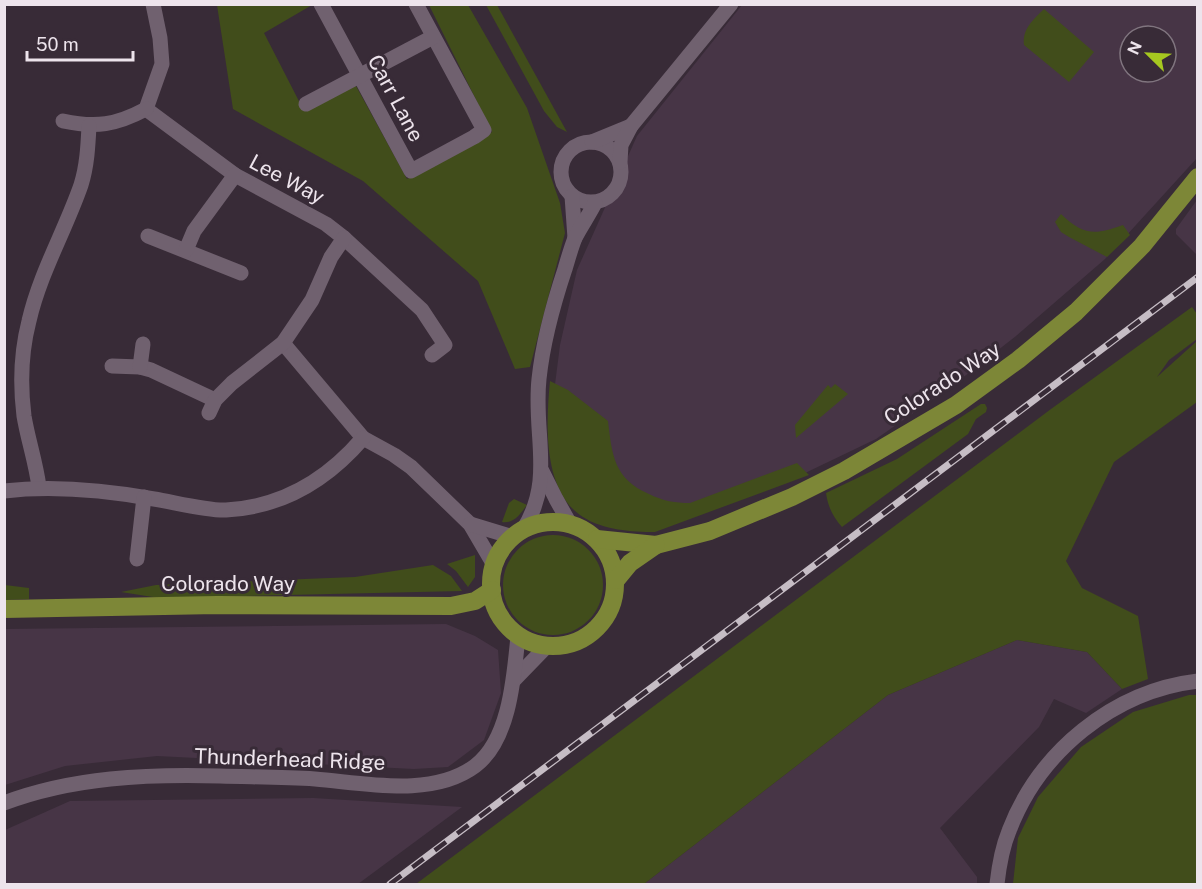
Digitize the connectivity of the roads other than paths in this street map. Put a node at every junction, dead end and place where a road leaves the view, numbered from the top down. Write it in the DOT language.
graph roads {
  1 [pos="153,4"];
  2 [pos="321,4"];
  3 [pos="416,4"];
  4 [pos="731,4"];
  5 [pos="433,37"];
  6 [pos="360,76"];
  7 [pos="306,104"];
  8 [pos="146,109"];
  9 [pos="63,122"];
  10 [pos="88,126"];
  11 [pos="631,126"];
  12 [pos="592,142"];
  13 [pos="620,162"];
  14 [pos="235,175"];
  15 [pos="1197,177"];
  16 [pos="572,196"];
  17 [pos="595,203"];
  18 [pos="148,236"];
  19 [pos="345,238"];
  20 [pos="575,238"];
  21 [pos="186,250"];
  22 [pos="241,273"];
  23 [pos="283,343"];
  24 [pos="143,344"];
  25 [pos="432,355"];
  26 [pos="112,366"];
  27 [pos="140,367"];
  28 [pos="363,438"];
  29 [pos="542,471"];
  30 [pos="39,487"];
  31 [pos="4,491"];
  32 [pos="144,497"];
  33 [pos="470,524"];
  34 [pos="570,524"];
  35 [pos="518,533"];
  36 [pos="597,539"];
  37 [pos="656,544"];
  38 [pos="137,559"];
  39 [pos="494,565"];
  40 [pos="616,580"];
  41 [pos="492,590"];
  42 [pos="451,606"];
  43 [pos="4,609"];
  44 [pos="514,633"];
  45 [pos="546,647"];
  46 [pos="514,680"];
  47 [pos="1197,681"];
  48 [pos="4,803"];
  49 [pos="997,885"];
  1 -- 8 [label="street"];
  2 -- 6 [label="street, Carr Lane"];
  3 -- 5 [label="street, Carr Lane"];
  4 -- 11 [label="street"];
  5 -- 6 [label="street"];
  5 -- 6 [label="street, Carr Lane"];
  6 -- 7 [label="street"];
  8 -- 10 [label="street"];
  8 -- 14 [label="street, Lee Way"];
  9 -- 10 [label="street"];
  10 -- 30 [label="street"];
  11 -- 12 [label="street"];
  11 -- 13 [label="street"];
  12 -- 13 [label="street"];
  12 -- 16 [label="street"];
  13 -- 17 [label="street"];
  14 -- 19 [label="street, Lee Way"];
  14 -- 21 [label="street"];
  15 -- 37 [label="main road, Colorado Way"];
  16 -- 17 [label="street"];
  16 -- 20 [label="street"];
  17 -- 20 [label="street"];
  18 -- 21 [label="street"];
  19 -- 23 [label="street"];
  19 -- 25 [label="street, Lee Way"];
  20 -- 29 [label="street"];
  21 -- 22 [label="street"];
  23 -- 27 [label="street"];
  23 -- 28 [label="street"];
  24 -- 27 [label="street"];
  26 -- 27 [label="street"];
  28 -- 32 [label="street"];
  28 -- 33 [label="street"];
  29 -- 34 [label="street"];
  29 -- 35 [label="street"];
  30 -- 31 [label="street"];
  30 -- 32 [label="street"];
  32 -- 38 [label="street"];
  33 -- 35 [label="street"];
  33 -- 39 [label="street"];
  34 -- 35 [label="main road"];
  34 -- 36 [label="main road"];
  35 -- 39 [label="main road"];
  36 -- 37 [label="main road, Colorado Way"];
  36 -- 40 [label="main road"];
  37 -- 40 [label="main road, Colorado Way"];
  39 -- 41 [label="main road"];
  40 -- 45 [label="main road"];
  41 -- 42 [label="main road, Colorado Way"];
  41 -- 44 [label="main road"];
  42 -- 43 [label="main road, Colorado Way"];
  42 -- 44 [label="main road, Colorado Way"];
  44 -- 45 [label="main road"];
  44 -- 46 [label="street, Thunderhead Ridge"];
  45 -- 46 [label="street, Thunderhead Ridge"];
  46 -- 48 [label="street, Thunderhead Ridge"];
  47 -- 49 [label="street"];
}
